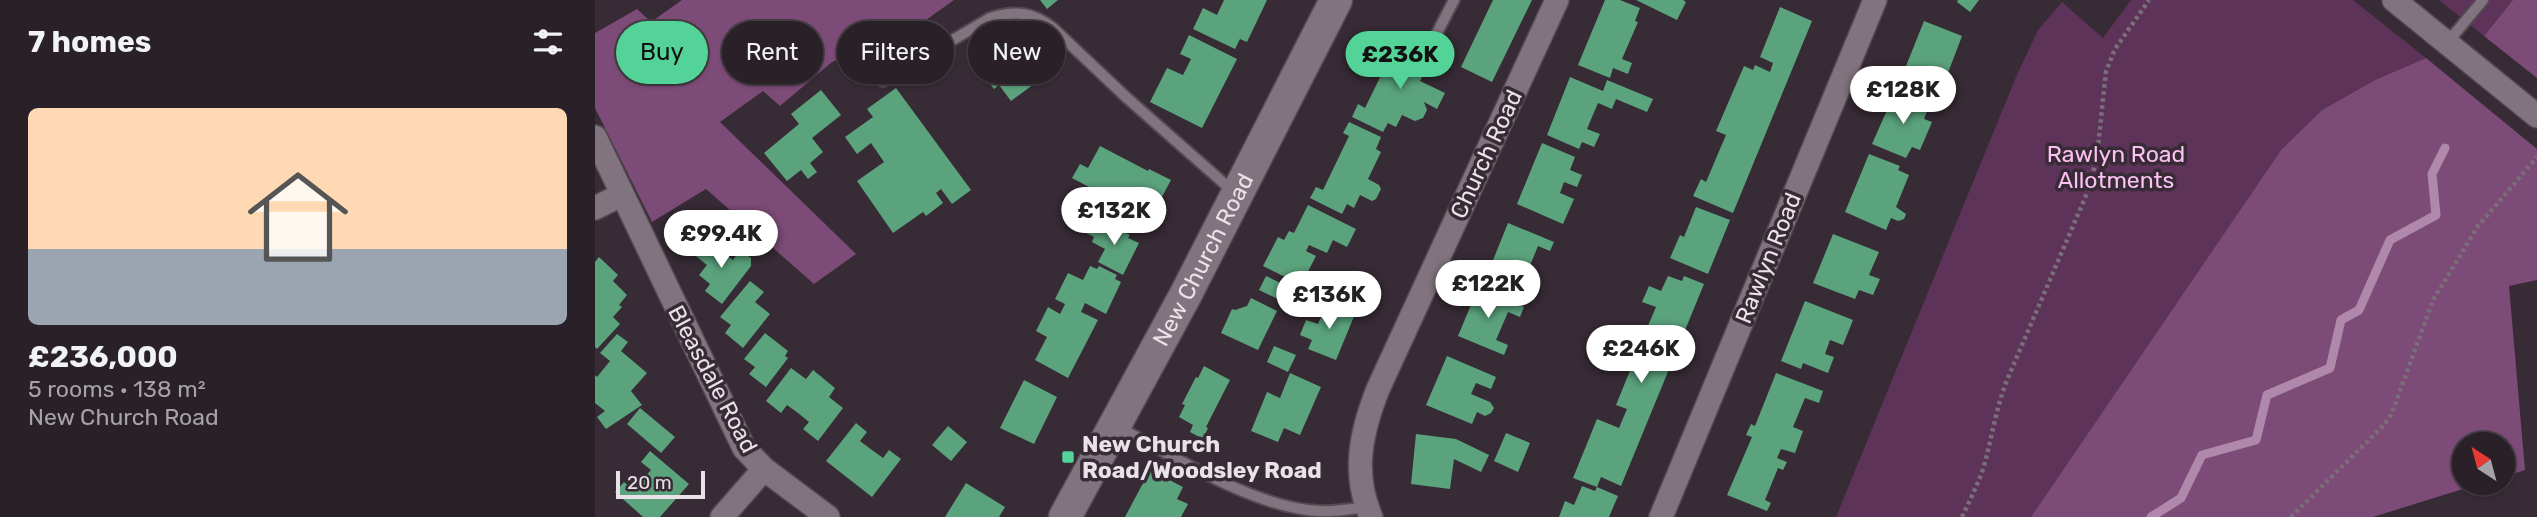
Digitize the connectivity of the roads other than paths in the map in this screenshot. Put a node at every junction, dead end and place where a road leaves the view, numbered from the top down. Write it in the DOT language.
graph roads {
  1 [pos="1336,0"];
  2 [pos="1454,0"];
  3 [pos="1557,0"];
  4 [pos="1875,0"];
  5 [pos="2394,0"];
  6 [pos="2483,0"];
  7 [pos="1436,35"];
  8 [pos="954,40"];
  9 [pos="2447,43"];
  10 [pos="2537,116"];
  11 [pos="595,137"];
  12 [pos="1237,194"];
  13 [pos="621,195"];
  14 [pos="595,208"];
  15 [pos="1114,425"];
  16 [pos="764,470"];
  17 [pos="1369,512"];
  18 [pos="722,517"];
  19 [pos="828,517"];
  20 [pos="1065,517"];
  21 [pos="1661,517"];
  1 -- 12 [label="street, New Church Road"];
  2 -- 7 [label="lane"];
  3 -- 17 [label="street, Church Road"];
  4 -- 21 [label="street, Rawlyn Road"];
  5 -- 9 [label="street"];
  6 -- 9 [label="lane"];
  8 -- 12 [label="lane"];
  9 -- 10 [label="street"];
  11 -- 13 [label="street, Bleasdale Road"];
  12 -- 15 [label="street, New Church Road"];
  13 -- 14 [label="street"];
  13 -- 16 [label="street, Bleasdale Road"];
  15 -- 17 [label="lane"];
  15 -- 20 [label="street, New Church Road"];
  16 -- 18 [label="street"];
  16 -- 19 [label="street, Bleasdale Road"];
}
